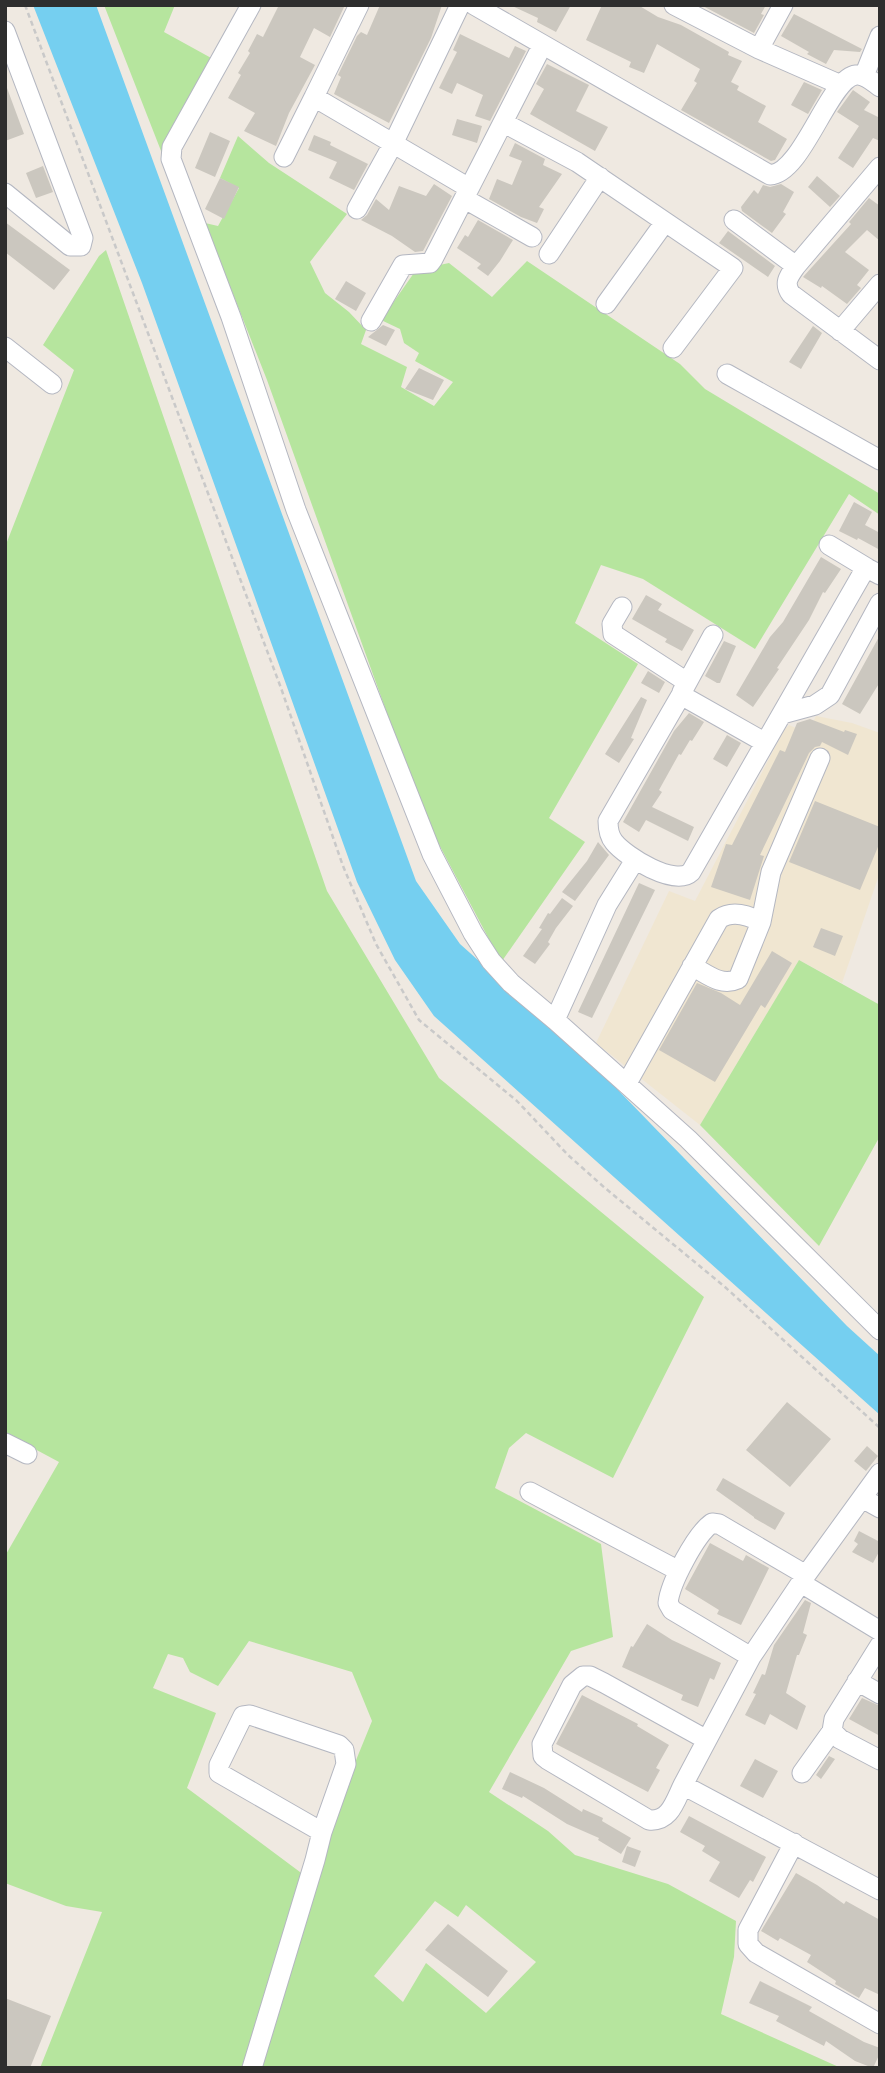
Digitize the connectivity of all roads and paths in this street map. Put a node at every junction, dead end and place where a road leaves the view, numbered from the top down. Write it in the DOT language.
graph roads {
  1 [pos="25,5"];
  2 [pos="251,5"];
  3 [pos="359,5"];
  4 [pos="460,5"];
  5 [pos="474,5"];
  6 [pos="783,5"];
  7 [pos="684,8"];
  8 [pos="5,31"];
  9 [pos="880,36"];
  10 [pos="542,46"];
  11 [pos="759,49"];
  12 [pos="872,82"];
  13 [pos="841,85"];
  14 [pos="314,97"];
  15 [pos="504,123"];
  16 [pos="393,144"];
  17 [pos="284,157"];
  18 [pos="880,167"];
  19 [pos="600,177"];
  20 [pos="5,193"];
  21 [pos="467,194"];
  22 [pos="357,209"];
  23 [pos="734,220"];
  24 [pos="665,222"];
  25 [pos="532,237"];
  26 [pos="549,254"];
  27 [pos="796,266"];
  28 [pos="880,284"];
  29 [pos="606,304"];
  30 [pos="371,321"];
  31 [pos="840,331"];
  32 [pos="5,347"];
  33 [pos="673,348"];
  34 [pos="880,360"];
  35 [pos="727,374"];
  36 [pos="52,384"];
  37 [pos="880,460"];
  38 [pos="829,545"];
  39 [pos="873,571"];
  40 [pos="880,603"];
  41 [pos="622,607"];
  42 [pos="713,635"];
  43 [pos="684,688"];
  44 [pos="782,714"];
  45 [pos="764,742"];
  46 [pos="820,758"];
  47 [pos="635,860"];
  48 [pos="761,922"];
  49 [pos="692,966"];
  50 [pos="555,1020"];
  51 [pos="627,1083"];
  52 [pos="880,1330"];
  53 [pos="880,1428"];
  54 [pos="5,1443"];
  55 [pos="27,1454"];
  56 [pos="880,1473"];
  57 [pos="530,1492"];
  58 [pos="871,1503"];
  59 [pos="679,1571"];
  60 [pos="804,1579"];
  61 [pos="880,1631"];
  62 [pos="880,1645"];
  63 [pos="751,1657"];
  64 [pos="857,1681"];
  65 [pos="880,1694"];
  66 [pos="832,1731"];
  67 [pos="707,1740"];
  68 [pos="880,1760"];
  69 [pos="802,1773"];
  70 [pos="683,1785"];
  71 [pos="321,1832"];
  72 [pos="794,1843"];
  73 [pos="880,1890"];
  74 [pos="880,2024"];
  75 [pos="252,2068"];
  1 -- 53 [label="path"];
  2 -- 50 [label="street"];
  3 -- 14 [label="street"];
  4 -- 16 [label="street"];
  5 -- 10 [label="street"];
  6 -- 11 [label="street"];
  7 -- 11 [label="street"];
  8 -- 20 [label="street"];
  9 -- 12 [label="street"];
  10 -- 13 [label="street"];
  10 -- 15 [label="street"];
  11 -- 13 [label="street"];
  12 -- 13 [label="street"];
  14 -- 16 [label="street"];
  14 -- 17 [label="street"];
  15 -- 19 [label="street"];
  15 -- 21 [label="street"];
  16 -- 21 [label="street"];
  16 -- 22 [label="street"];
  18 -- 27 [label="street"];
  19 -- 24 [label="street"];
  19 -- 26 [label="street"];
  21 -- 25 [label="street"];
  21 -- 30 [label="street"];
  23 -- 27 [label="street"];
  24 -- 29 [label="street"];
  24 -- 33 [label="street"];
  27 -- 31 [label="street"];
  28 -- 31 [label="street"];
  31 -- 34 [label="street"];
  32 -- 36 [label="street"];
  35 -- 37 [label="street"];
  38 -- 39 [label="street"];
  39 -- 44 [label="street"];
  40 -- 44 [label="street"];
  41 -- 43 [label="street"];
  42 -- 43 [label="street"];
  43 -- 45 [label="street"];
  43 -- 47 [label="street"];
  44 -- 45 [label="street"];
  45 -- 47 [label="street"];
  46 -- 48 [label="street"];
  47 -- 50 [label="street"];
  48 -- 49 [label="street"];
  48 -- 49 [label="street"];
  49 -- 51 [label="street"];
  50 -- 51 [label="street"];
  51 -- 52 [label="street"];
  54 -- 55 [label="street"];
  56 -- 58 [label="street"];
  57 -- 59 [label="street"];
  58 -- 60 [label="street"];
  59 -- 60 [label="street"];
  59 -- 63 [label="street"];
  60 -- 61 [label="street"];
  60 -- 63 [label="street"];
  62 -- 64 [label="street"];
  63 -- 67 [label="street"];
  64 -- 65 [label="street"];
  64 -- 66 [label="street"];
  66 -- 68 [label="street"];
  66 -- 69 [label="street"];
  67 -- 70 [label="street"];
  67 -- 70 [label="street"];
  70 -- 72 [label="street"];
  71 -- 71 [label="street"];
  71 -- 75 [label="street"];
  72 -- 73 [label="street"];
  72 -- 74 [label="street"];
}
